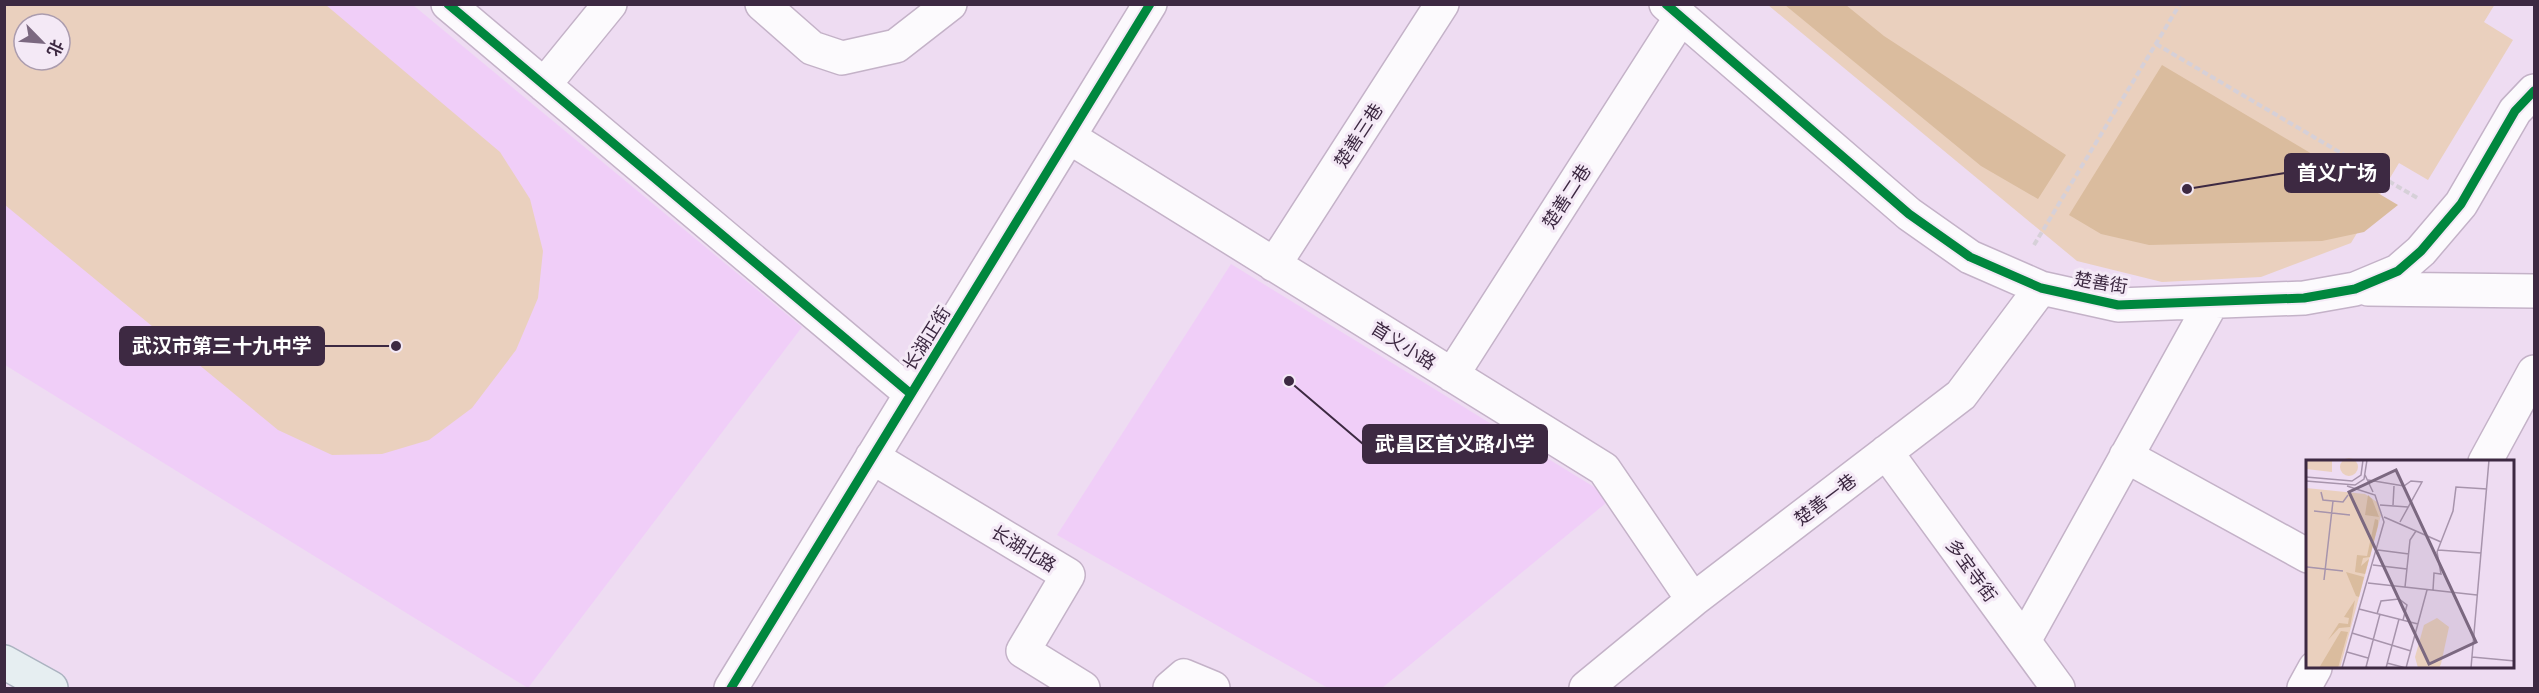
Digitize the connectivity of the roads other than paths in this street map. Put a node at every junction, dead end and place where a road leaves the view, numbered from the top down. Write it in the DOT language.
graph roads {
  1 [pos="448,4"];
  2 [pos="610,4"];
  3 [pos="762,4"];
  4 [pos="950,4"];
  5 [pos="1150,4"];
  6 [pos="1442,4"];
  7 [pos="1673,11"];
  8 [pos="544,85"];
  9 [pos="2535,91"];
  10 [pos="1069,137"];
  11 [pos="1274,265"];
  12 [pos="2028,282"];
  13 [pos="2355,289"];
  14 [pos="2535,291"];
  15 [pos="2212,302"];
  16 [pos="2535,372"];
  17 [pos="1452,375"];
  18 [pos="911,394"];
  19 [pos="1886,452"];
  20 [pos="2126,456"];
  21 [pos="872,457"];
  22 [pos="2486,460"];
  23 [pos="2306,555"];
  24 [pos="1693,600"];
  25 [pos="2024,641"];
  26 [pos="4,662"];
  27 [pos="2314,669"];
  28 [pos="51,688"];
  29 [pos="731,688"];
  30 [pos="1083,688"];
  31 [pos="1170,688"];
  32 [pos="1213,688"];
  33 [pos="1586,688"];
  34 [pos="2058,688"];
  35 [pos="2304,688"];
  1 -- 8 [label="street"];
  2 -- 8 [label="street"];
  3 -- 4 [label="street"];
  5 -- 10 [label="street, 长湖正街"];
  6 -- 11 [label="street, 楚善三巷"];
  7 -- 12 [label="street, 楚善街"];
  7 -- 17 [label="street, 楚善二巷"];
  8 -- 18 [label="street"];
  9 -- 13 [label="street, 楚善街"];
  10 -- 11 [label="street, 首义小路"];
  10 -- 18 [label="street, 长湖正街"];
  11 -- 17 [label="street, 首义小路"];
  12 -- 15 [label="street, 楚善街"];
  12 -- 19 [label="street, 楚善一巷"];
  13 -- 14 [label="street"];
  13 -- 15 [label="street, 楚善街"];
  15 -- 20 [label="street"];
  16 -- 22 [label="street"];
  17 -- 24 [label="street, 首义小路"];
  18 -- 21 [label="street, 长湖正街"];
  19 -- 24 [label="street, 楚善一巷"];
  19 -- 25 [label="street, 多宝寺街"];
  20 -- 23 [label="street"];
  20 -- 25 [label="street"];
  21 -- 29 [label="street, 长湖正街"];
  21 -- 30 [label="street, 长湖北路"];
  24 -- 33 [label="street, 楚善一巷"];
  25 -- 34 [label="street, 多宝寺街"];
  26 -- 28 [label="main road"];
  27 -- 35 [label="street"];
  31 -- 32 [label="street"];
}
